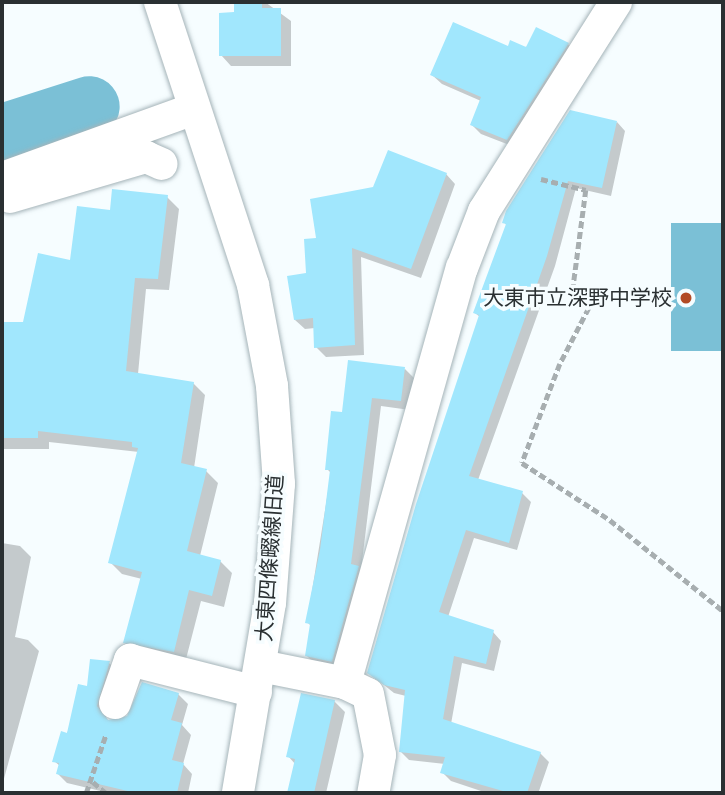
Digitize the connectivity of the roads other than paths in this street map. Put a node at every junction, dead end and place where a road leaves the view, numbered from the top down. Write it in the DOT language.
graph roads {
  1 [pos="160,2"];
  2 [pos="616,2"];
  3 [pos="194,109"];
  4 [pos="162,164"];
  5 [pos="2,178"];
  6 [pos="2,199"];
  7 [pos="258,679"];
  8 [pos="345,683"];
  9 [pos="115,703"];
  10 [pos="239,793"];
  11 [pos="373,793"];
  1 -- 3 [label="street, 大東四條畷線旧道"];
  2 -- 8 [label="street"];
  3 -- 5 [label="street"];
  3 -- 7 [label="street, 大東四條畷線旧道"];
  4 -- 6 [label="street"];
  7 -- 8 [label="street"];
  7 -- 9 [label="street"];
  7 -- 10 [label="street, 大東四條畷線旧道"];
  8 -- 11 [label="street"];
}
